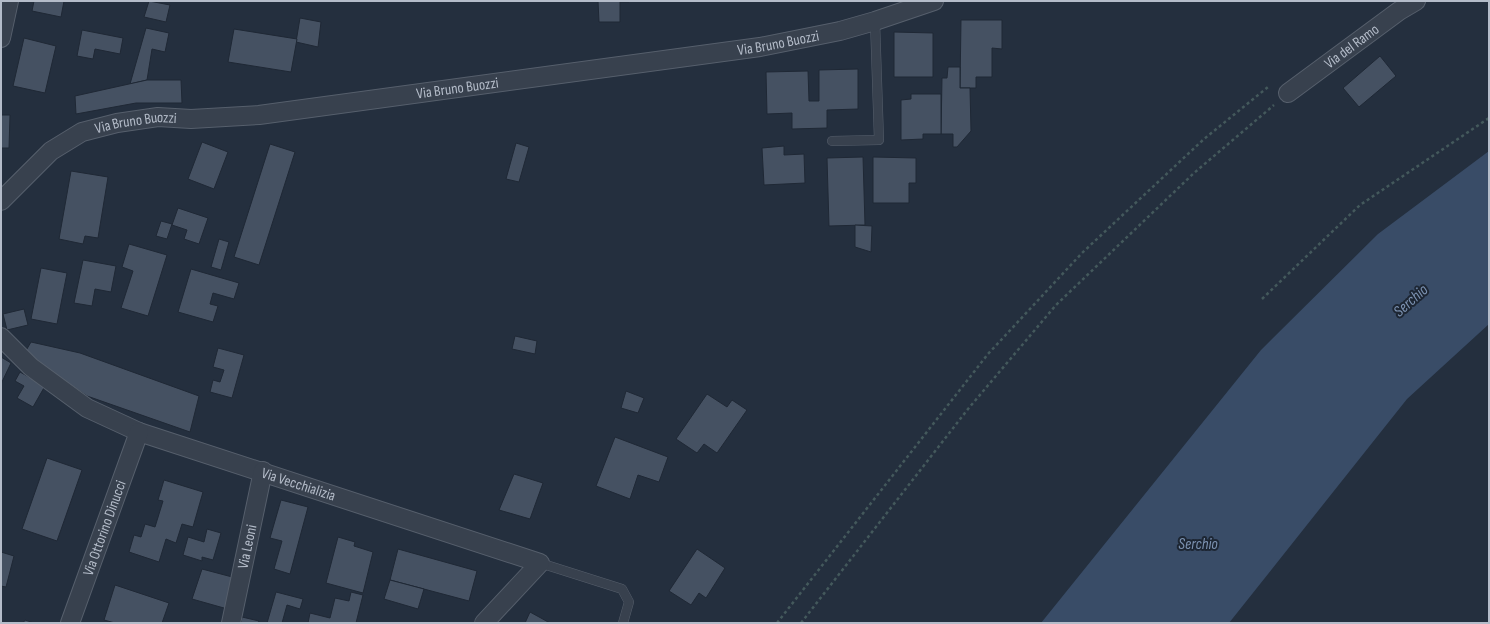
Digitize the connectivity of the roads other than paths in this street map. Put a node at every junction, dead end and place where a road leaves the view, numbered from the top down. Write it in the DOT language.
graph roads {
  1 [pos="9,1"];
  2 [pos="934,1"];
  3 [pos="1416,1"];
  4 [pos="875,21"];
  5 [pos="1,38"];
  6 [pos="1288,93"];
  7 [pos="832,140"];
  8 [pos="1,201"];
  9 [pos="1,337"];
  10 [pos="139,432"];
  11 [pos="263,471"];
  12 [pos="540,563"];
  13 [pos="70,623"];
  14 [pos="231,623"];
  15 [pos="484,623"];
  16 [pos="623,623"];
  1 -- 5 [label="street"];
  2 -- 4 [label="street, Via Bruno Buozzi"];
  3 -- 6 [label="street, Via del Ramo"];
  4 -- 7 [label="lane"];
  4 -- 8 [label="street, Via Bruno Buozzi"];
  9 -- 10 [label="street, Via Vecchializia"];
  10 -- 11 [label="street, Via Vecchializia"];
  10 -- 13 [label="street, Via Ottorino Dinucci"];
  11 -- 12 [label="street, Via Vecchializia"];
  11 -- 14 [label="street, Via Leoni"];
  12 -- 15 [label="street"];
  12 -- 16 [label="lane"];
}
